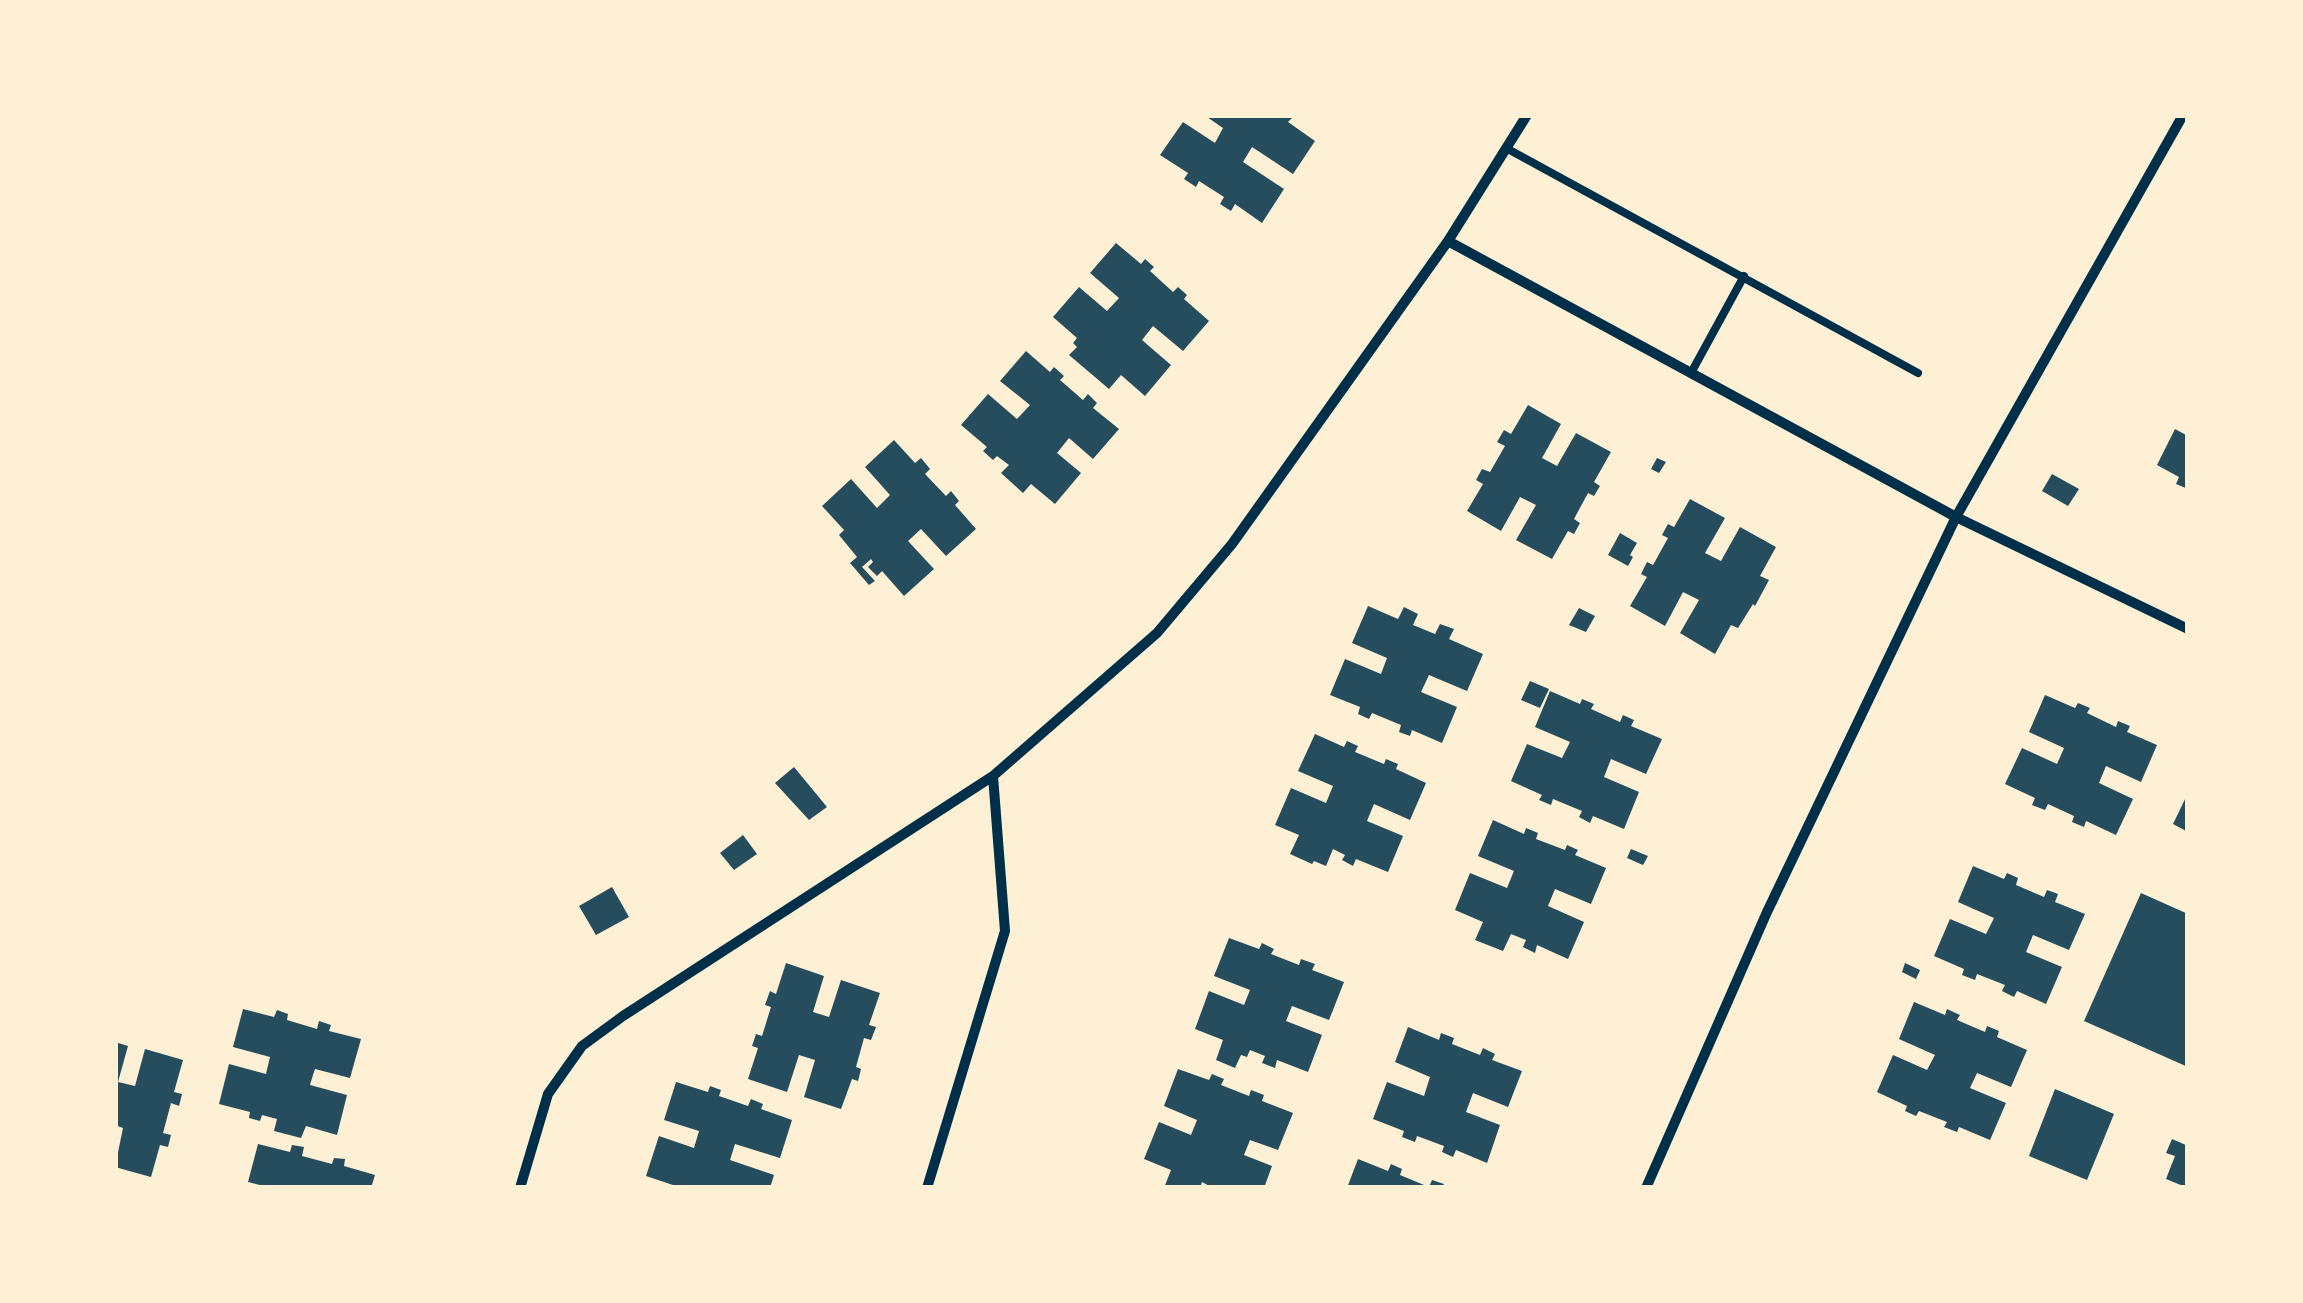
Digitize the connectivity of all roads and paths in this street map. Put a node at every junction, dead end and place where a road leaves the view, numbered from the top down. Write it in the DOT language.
graph roads {
  1 [pos="1527,115"];
  2 [pos="2183,115"];
  3 [pos="1506,148"];
  4 [pos="1448,241"];
  5 [pos="1744,276"];
  6 [pos="1692,373"];
  7 [pos="1918,374"];
  8 [pos="1956,517"];
  9 [pos="2188,629"];
  10 [pos="993,776"];
  11 [pos="520,1188"];
  12 [pos="927,1188"];
  13 [pos="1646,1188"];
  1 -- 3 [label="street"];
  2 -- 8 [label="street"];
  3 -- 4 [label="street"];
  3 -- 5 [label="lane"];
  4 -- 6 [label="street"];
  4 -- 10 [label="street"];
  5 -- 6 [label="lane"];
  5 -- 7 [label="lane"];
  6 -- 8 [label="street"];
  8 -- 9 [label="street"];
  8 -- 13 [label="street"];
  10 -- 11 [label="street"];
  10 -- 12 [label="street"];
}
